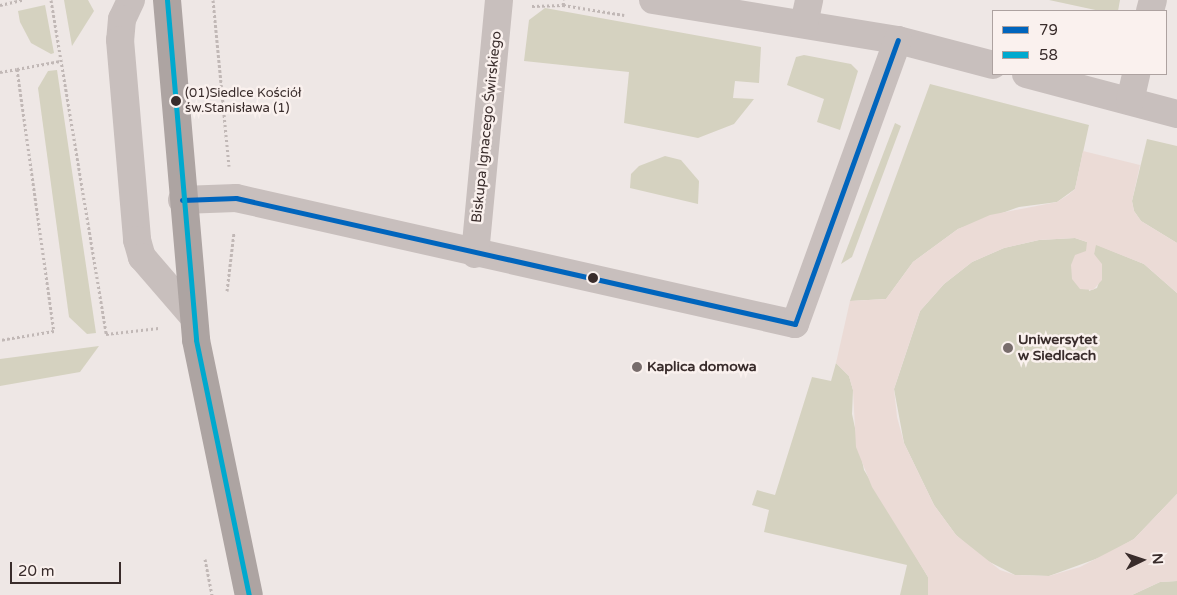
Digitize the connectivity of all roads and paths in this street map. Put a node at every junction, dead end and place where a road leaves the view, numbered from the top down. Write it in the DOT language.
graph roads {
  1 [pos="22,0"];
  2 [pos="51,0"];
  3 [pos="167,0"];
  4 [pos="212,0"];
  5 [pos="499,0"];
  6 [pos="653,0"];
  7 [pos="0,5"];
  8 [pos="563,5"];
  9 [pos="125,6"];
  10 [pos="806,12"];
  11 [pos="630,16"];
  12 [pos="898,40"];
  13 [pos="61,61"];
  14 [pos="992,65"];
  15 [pos="17,69"];
  16 [pos="0,72"];
  17 [pos="1030,75"];
  18 [pos="1136,75"];
  19 [pos="1130,101"];
  20 [pos="1177,114"];
  21 [pos="232,173"];
  22 [pos="182,200"];
  23 [pos="235,226"];
  24 [pos="475,254"];
  25 [pos="226,296"];
  26 [pos="193,316"];
  27 [pos="164,336"];
  28 [pos="0,340"];
  29 [pos="249,595"];
  1 -- 7 [label="path"];
  2 -- 13 [label="path"];
  3 -- 22 [label="main road"];
  4 -- 21 [label="path"];
  5 -- 24 [label="street, Biskupa Ignacego Świrskiego"];
  6 -- 10 [label="street"];
  8 -- 11 [label="path"];
  9 -- 26 [label="street"];
  10 -- 12 [label="street"];
  12 -- 14 [label="street"];
  12 -- 24 [label="street"];
  13 -- 15 [label="path"];
  13 -- 27 [label="path"];
  15 -- 16 [label="path"];
  15 -- 28 [label="path"];
  17 -- 19 [label="street"];
  18 -- 19 [label="street"];
  19 -- 20 [label="street"];
  22 -- 24 [label="street"];
  22 -- 26 [label="main road"];
  23 -- 25 [label="path"];
  26 -- 29 [label="main road"];
}
